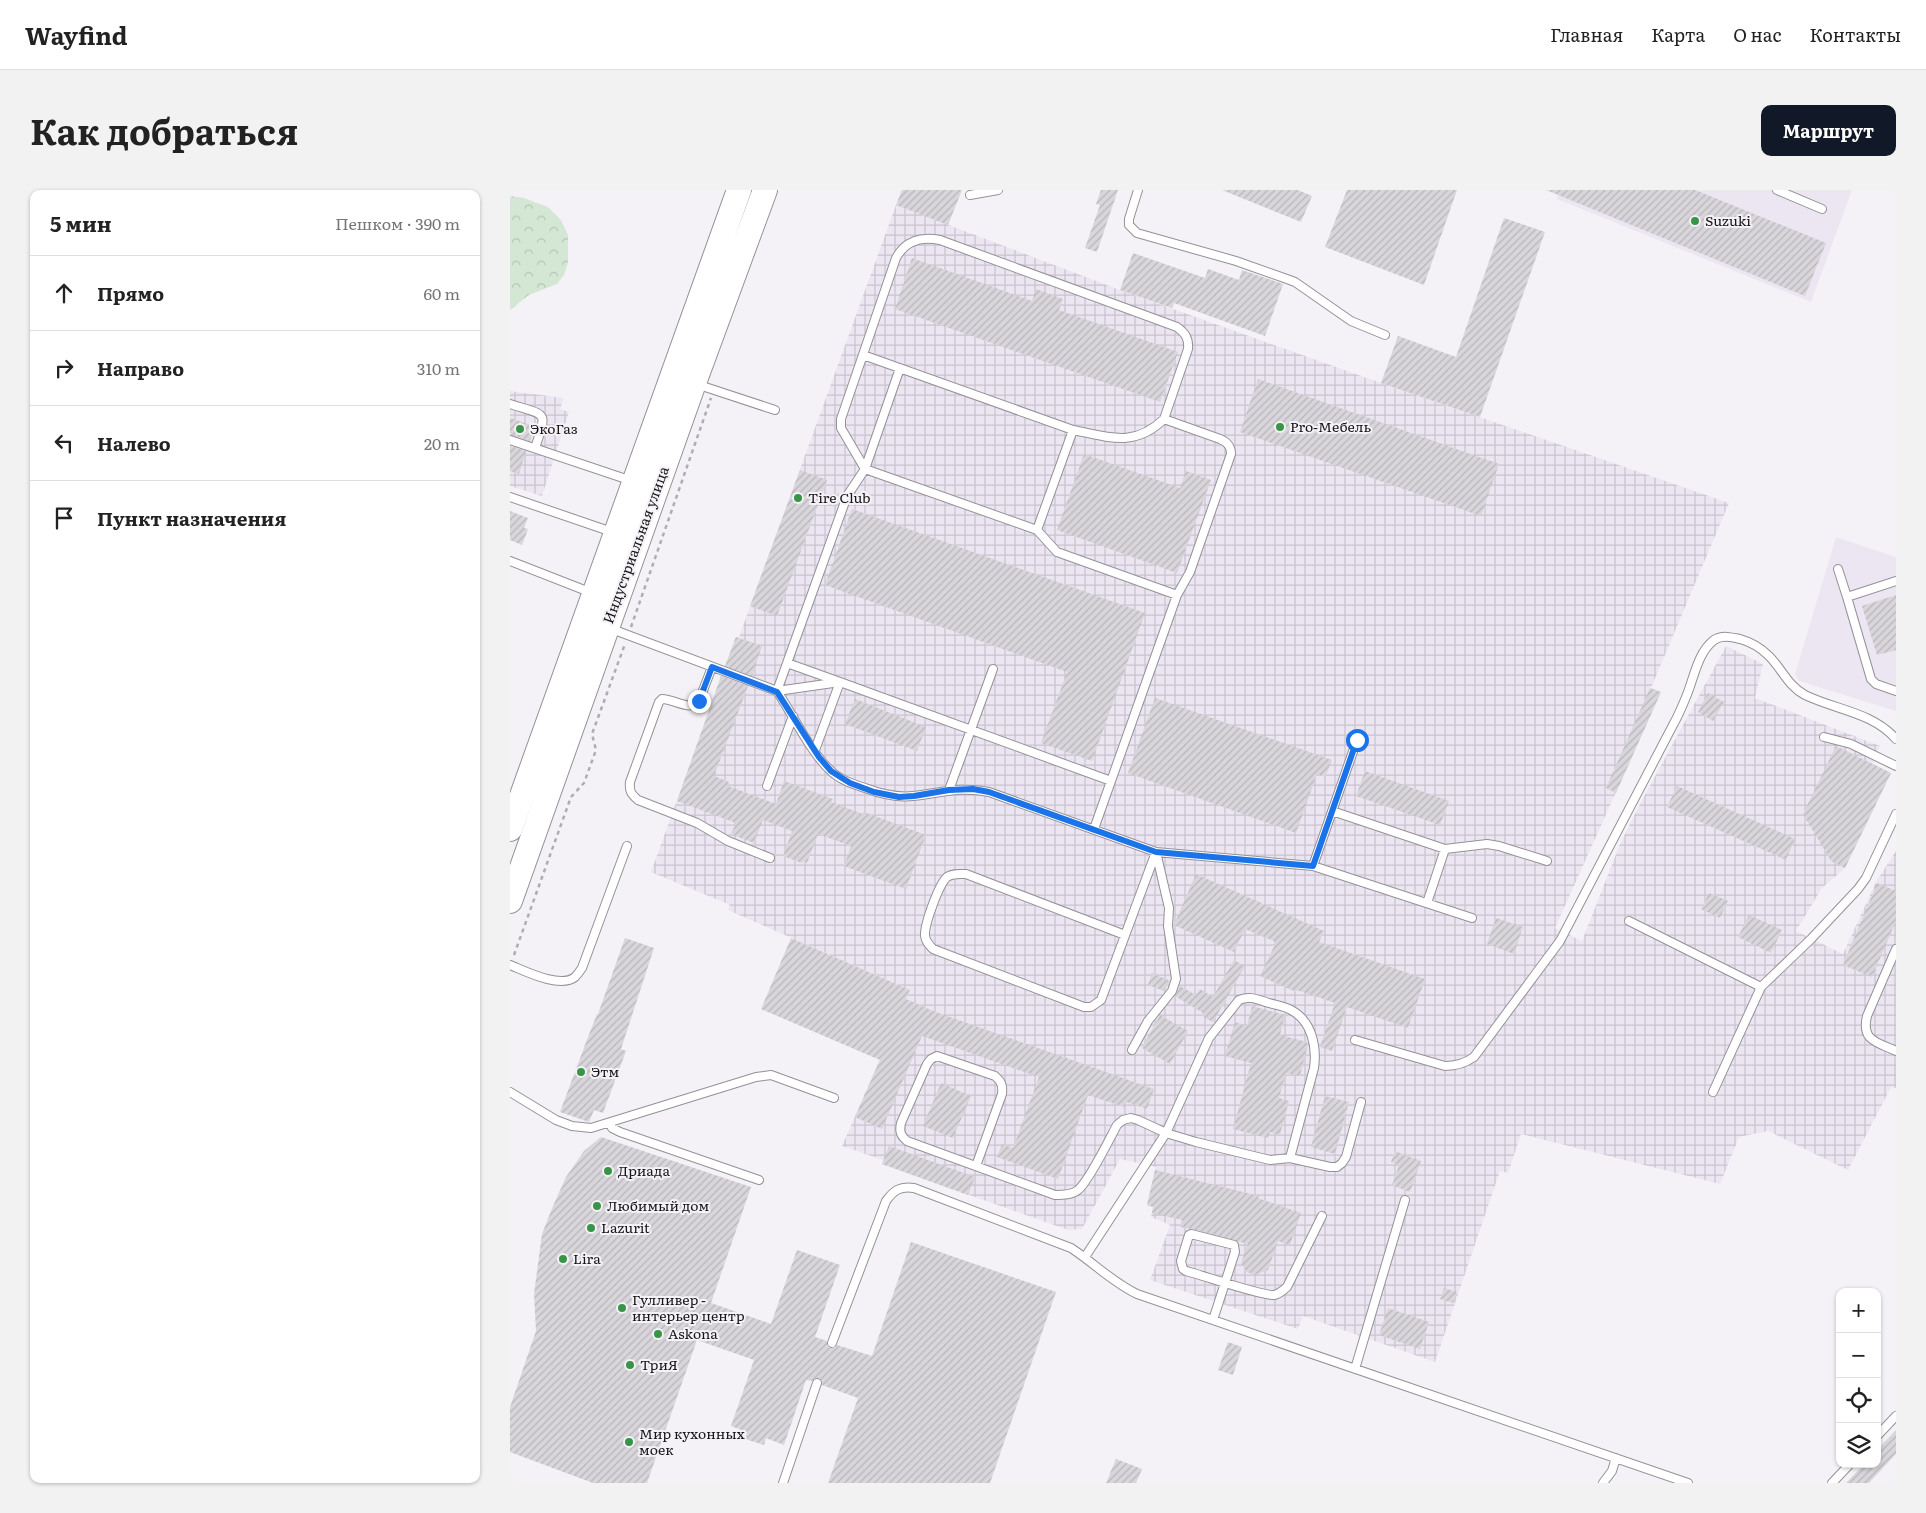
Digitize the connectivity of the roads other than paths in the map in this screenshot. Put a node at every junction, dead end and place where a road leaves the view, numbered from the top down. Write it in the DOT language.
graph roads {
  1 [pos="765,190"];
  2 [pos="998,190"];
  3 [pos="1138,190"];
  4 [pos="1777,190"];
  5 [pos="736,191"];
  6 [pos="970,195"];
  7 [pos="1822,208"];
  8 [pos="1385,335"];
  9 [pos="863,355"];
  10 [pos="900,368"];
  11 [pos="704,386"];
  12 [pos="510,404"];
  13 [pos="775,410"];
  14 [pos="1164,420"];
  15 [pos="1073,430"];
  16 [pos="510,440"];
  17 [pos="534,448"];
  18 [pos="865,469"];
  19 [pos="634,482"];
  20 [pos="510,497"];
  21 [pos="1038,530"];
  22 [pos="616,533"];
  23 [pos="510,561"];
  24 [pos="1838,569"];
  25 [pos="1896,581"];
  26 [pos="594,594"];
  27 [pos="1177,595"];
  28 [pos="1847,597"];
  29 [pos="617,631"];
  30 [pos="787,663"];
  31 [pos="712,667"];
  32 [pos="993,669"];
  33 [pos="840,682"];
  34 [pos="1896,691"];
  35 [pos="777,692"];
  36 [pos="793,716"];
  37 [pos="971,730"];
  38 [pos="1824,737"];
  39 [pos="1896,739"];
  40 [pos="1357,740"];
  41 [pos="815,750"];
  42 [pos="1896,766"];
  43 [pos="1111,781"];
  44 [pos="768,786"];
  45 [pos="949,790"];
  46 [pos="1332,811"];
  47 [pos="1896,814"];
  48 [pos="510,829"];
  49 [pos="1094,829"];
  50 [pos="627,846"];
  51 [pos="1445,849"];
  52 [pos="1156,852"];
  53 [pos="770,858"];
  54 [pos="1547,861"];
  55 [pos="1313,866"];
  56 [pos="510,901"];
  57 [pos="1427,903"];
  58 [pos="1472,918"];
  59 [pos="1629,921"];
  60 [pos="1125,935"];
  61 [pos="1895,954"];
  62 [pos="510,965"];
  63 [pos="1761,987"];
  64 [pos="1355,1040"];
  65 [pos="1132,1050"];
  66 [pos="1896,1051"];
  67 [pos="510,1092"];
  68 [pos="1713,1092"];
  69 [pos="834,1098"];
  70 [pos="1361,1102"];
  71 [pos="610,1123"];
  72 [pos="1166,1132"];
  73 [pos="1290,1158"];
  74 [pos="976,1166"];
  75 [pos="758,1180"];
  76 [pos="1405,1200"];
  77 [pos="1322,1216"];
  78 [pos="1085,1257"];
  79 [pos="1226,1282"];
  80 [pos="1213,1320"];
  81 [pos="832,1342"];
  82 [pos="1355,1369"];
  83 [pos="817,1383"];
  84 [pos="1896,1416"];
  85 [pos="1881,1432"];
  86 [pos="1616,1458"];
  87 [pos="1846,1468"];
  88 [pos="783,1483"];
  89 [pos="1603,1483"];
  90 [pos="1688,1483"];
  91 [pos="1832,1483"];
  1 -- 11 [label="main road, Индустриальная улица"];
  2 -- 6 [label="lane"];
  3 -- 8 [label="lane"];
  4 -- 7 [label="lane"];
  5 -- 19 [label="main road, Индустриальная улица"];
  9 -- 10 [label="lane"];
  9 -- 14 [label="lane"];
  9 -- 18 [label="lane"];
  10 -- 15 [label="lane"];
  10 -- 18 [label="lane"];
  11 -- 13 [label="lane"];
  11 -- 29 [label="main road, Индустриальная улица"];
  12 -- 17 [label="lane"];
  14 -- 15 [label="lane"];
  14 -- 27 [label="lane"];
  15 -- 21 [label="lane"];
  16 -- 17 [label="lane"];
  17 -- 19 [label="lane"];
  18 -- 21 [label="lane"];
  18 -- 30 [label="lane"];
  19 -- 22 [label="main road, Индустриальная улица"];
  20 -- 22 [label="lane"];
  21 -- 27 [label="lane"];
  22 -- 26 [label="main road, Индустриальная улица"];
  23 -- 26 [label="lane"];
  24 -- 28 [label="lane"];
  25 -- 28 [label="lane"];
  26 -- 48 [label="main road, Индустриальная улица"];
  27 -- 43 [label="lane"];
  28 -- 34 [label="lane"];
  29 -- 31 [label="lane"];
  29 -- 56 [label="main road, Индустриальная улица"];
  30 -- 33 [label="lane"];
  30 -- 35 [label="lane"];
  31 -- 35 [label="lane"];
  31 -- 53 [label="lane"];
  32 -- 37 [label="lane"];
  33 -- 35 [label="lane"];
  33 -- 37 [label="lane"];
  33 -- 41 [label="lane"];
  35 -- 36 [label="lane"];
  36 -- 41 [label="lane"];
  36 -- 44 [label="lane"];
  37 -- 43 [label="lane"];
  37 -- 45 [label="lane"];
  38 -- 42 [label="lane"];
  39 -- 64 [label="lane"];
  40 -- 46 [label="lane"];
  41 -- 45 [label="lane"];
  43 -- 49 [label="lane"];
  45 -- 49 [label="lane"];
  46 -- 51 [label="lane"];
  46 -- 55 [label="lane"];
  47 -- 63 [label="lane"];
  49 -- 52 [label="lane"];
  50 -- 62 [label="lane"];
  51 -- 54 [label="lane"];
  51 -- 57 [label="lane"];
  52 -- 55 [label="lane"];
  52 -- 60 [label="lane"];
  52 -- 65 [label="lane"];
  55 -- 57 [label="lane"];
  57 -- 58 [label="lane"];
  59 -- 63 [label="lane"];
  60 -- 60 [label="lane"];
  61 -- 66 [label="lane"];
  63 -- 68 [label="lane"];
  67 -- 71 [label="lane"];
  69 -- 71 [label="lane"];
  70 -- 73 [label="lane"];
  71 -- 75 [label="lane"];
  72 -- 73 [label="lane"];
  72 -- 73 [label="lane"];
  72 -- 74 [label="lane"];
  72 -- 78 [label="lane"];
  74 -- 74 [label="lane"];
  76 -- 82 [label="lane"];
  77 -- 79 [label="lane"];
  78 -- 80 [label="lane"];
  78 -- 81 [label="lane"];
  79 -- 79 [label="lane"];
  79 -- 80 [label="lane"];
  80 -- 82 [label="lane"];
  82 -- 86 [label="lane"];
  83 -- 88 [label="lane"];
  84 -- 85 [label="lane"];
  86 -- 89 [label="lane"];
  86 -- 90 [label="lane"];
  87 -- 91 [label="lane"];
}
